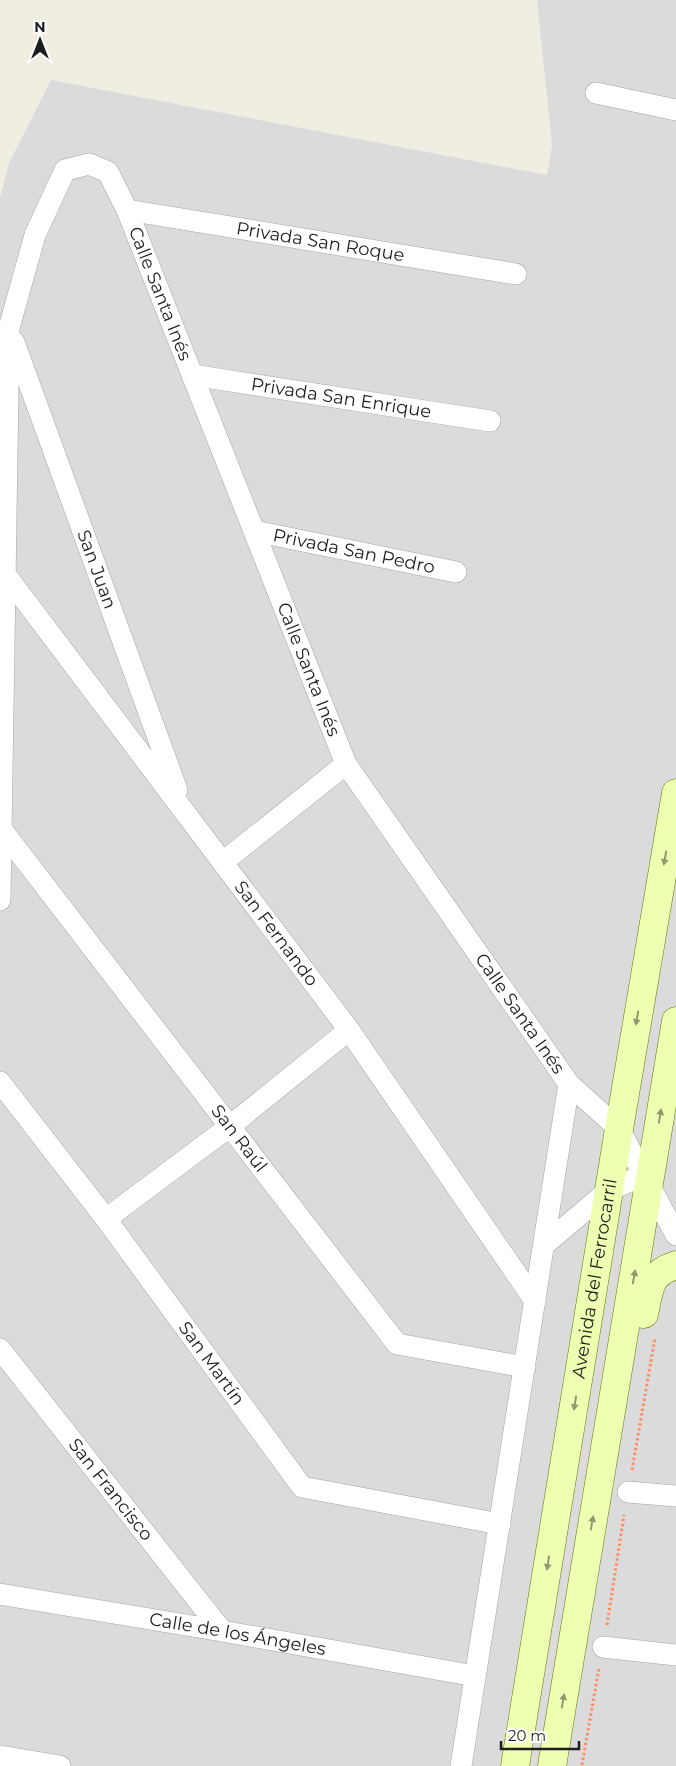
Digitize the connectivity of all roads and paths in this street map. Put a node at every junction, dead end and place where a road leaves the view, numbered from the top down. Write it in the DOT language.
graph roads {
  1 [pos="596,93"];
  2 [pos="676,110"];
  3 [pos="127,210"];
  4 [pos="516,274"];
  5 [pos="9,328"];
  6 [pos="192,376"];
  7 [pos="490,421"];
  8 [pos="254,530"];
  9 [pos="456,572"];
  10 [pos="6,575"];
  11 [pos="346,764"];
  12 [pos="676,793"];
  13 [pos="185,811"];
  14 [pos="2,830"];
  15 [pos="223,862"];
  16 [pos="0,900"];
  17 [pos="676,1021"];
  18 [pos="349,1030"];
  19 [pos="0,1082"];
  20 [pos="569,1084"];
  21 [pos="229,1127"];
  22 [pos="619,1129"];
  23 [pos="649,1186"];
  24 [pos="609,1190"];
  25 [pos="106,1219"];
  26 [pos="676,1235"];
  27 [pos="544,1245"];
  28 [pos="676,1265"];
  29 [pos="535,1301"];
  30 [pos="655,1337"];
  31 [pos="0,1349"];
  32 [pos="524,1368"];
  33 [pos="609,1418"];
  34 [pos="628,1492"];
  35 [pos="676,1496"];
  36 [pos="500,1524"];
  37 [pos="0,1594"];
  38 [pos="222,1631"];
  39 [pos="603,1647"];
  40 [pos="676,1655"];
  41 [pos="475,1676"];
  42 [pos="0,1756"];
  43 [pos="60,1766"];
  44 [pos="461,1766"];
  45 [pos="515,1766"];
  46 [pos="552,1766"];
  47 [pos="582,1766"];
  1 -- 2 [label="street"];
  3 -- 4 [label="street, Privada San Roque"];
  3 -- 5 [label="street, Calle Santa Inés"];
  3 -- 6 [label="street, Calle Santa Inés"];
  5 -- 10 [label="street"];
  5 -- 13 [label="street, San Juan"];
  6 -- 7 [label="street, Privada San Enrique"];
  6 -- 8 [label="street, Calle Santa Inés"];
  8 -- 9 [label="street, Privada San Pedro"];
  8 -- 11 [label="street, Calle Santa Inés"];
  10 -- 13 [label="street, San Fernando"];
  10 -- 14 [label="street"];
  11 -- 15 [label="street"];
  11 -- 20 [label="street, Calle Santa Inés"];
  12 -- 22 [label="street, Avenida del Ferrocarril, one-way"];
  13 -- 15 [label="street, San Fernando"];
  14 -- 16 [label="street"];
  14 -- 21 [label="street, San Raúl"];
  15 -- 18 [label="street, San Fernando"];
  23 -- 17 [label="street, Avenida del Ferrocarril, one-way"];
  18 -- 21 [label="street"];
  18 -- 29 [label="street, San Fernando"];
  19 -- 25 [label="street, San Martín"];
  20 -- 22 [label="street, Calle Santa Inés"];
  20 -- 27 [label="street"];
  21 -- 25 [label="street"];
  21 -- 32 [label="street, San Raúl"];
  22 -- 23 [label="street"];
  22 -- 24 [label="street, Avenida del Ferrocarril"];
  23 -- 24 [label="street"];
  23 -- 26 [label="street"];
  33 -- 23 [label="street, Avenida del Ferrocarril, one-way"];
  24 -- 27 [label="street"];
  24 -- 45 [label="street, Avenida del Ferrocarril, one-way"];
  25 -- 36 [label="street, San Martín"];
  27 -- 29 [label="street"];
  28 -- 33 [label="street"];
  29 -- 32 [label="street"];
  30 -- 34 [label="path"];
  31 -- 38 [label="street, San Francisco"];
  32 -- 36 [label="street"];
  46 -- 33 [label="street, Avenida del Ferrocarril, one-way"];
  34 -- 35 [label="street"];
  34 -- 39 [label="path"];
  36 -- 41 [label="street"];
  37 -- 38 [label="street, Calle de los Ángeles"];
  38 -- 41 [label="street, Calle de los Ángeles"];
  39 -- 40 [label="street"];
  39 -- 47 [label="path"];
  41 -- 44 [label="street"];
  42 -- 43 [label="street"];
}
